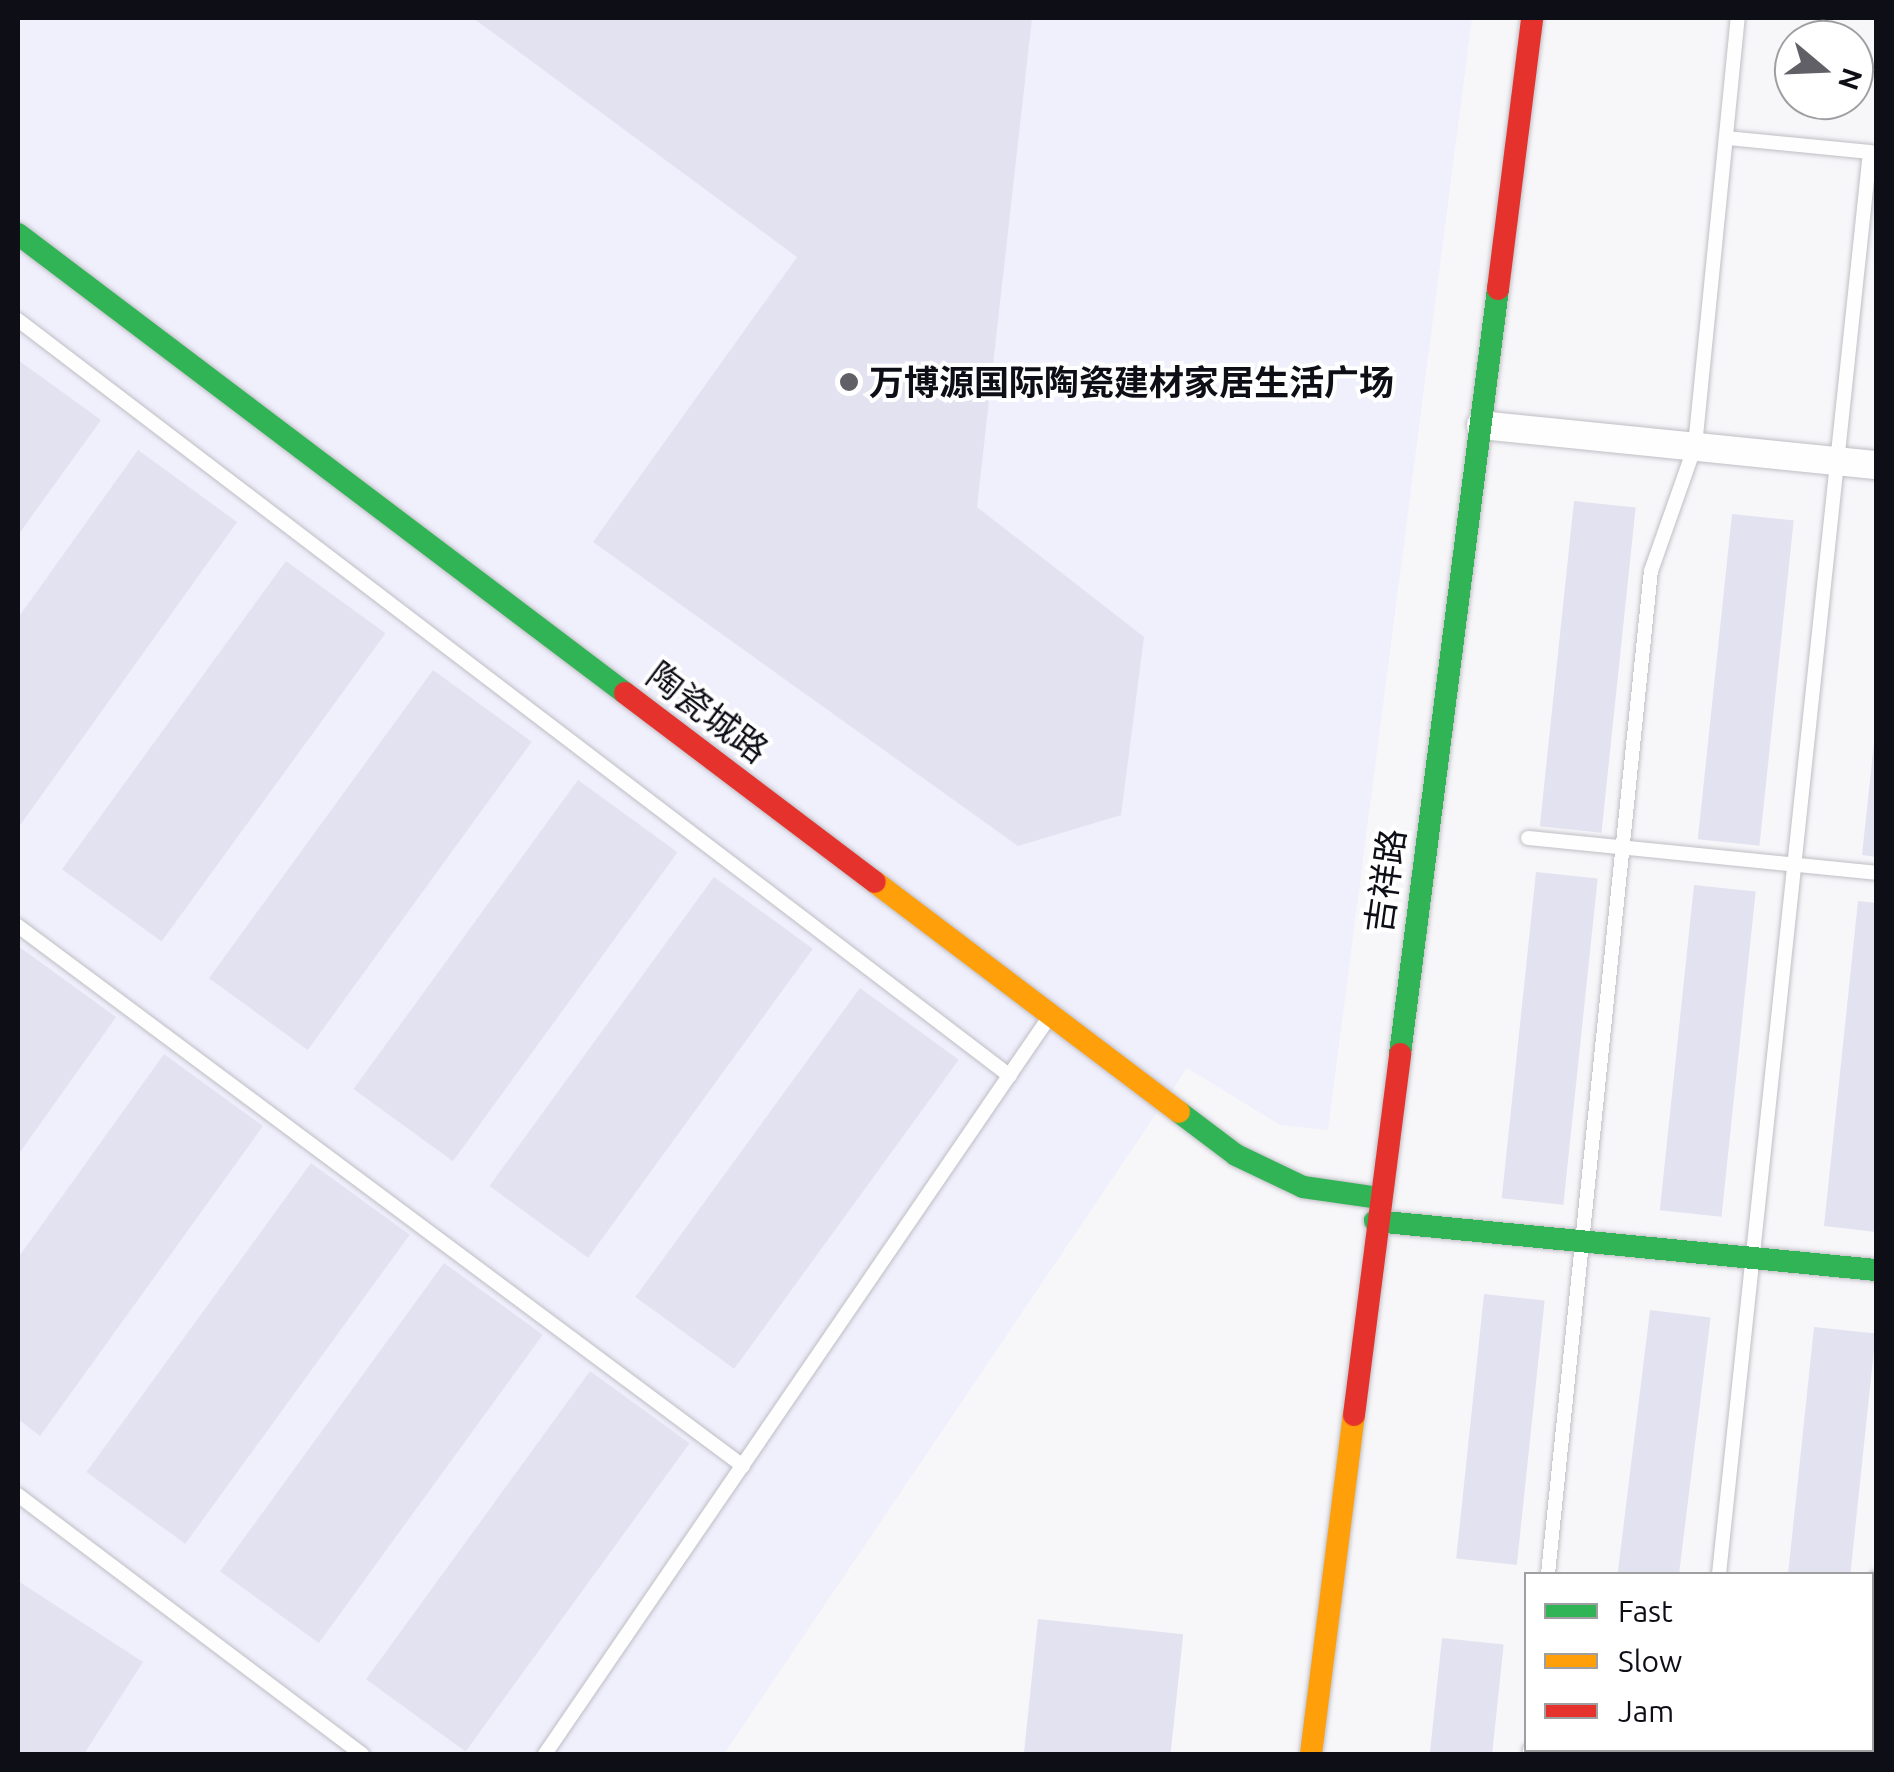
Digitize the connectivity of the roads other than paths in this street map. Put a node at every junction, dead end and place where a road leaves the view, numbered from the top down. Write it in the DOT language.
graph roads {
  1 [pos="1532,18"];
  2 [pos="1738,18"];
  3 [pos="1726,138"];
  4 [pos="18,234"];
  5 [pos="18,320"];
  6 [pos="1480,425"];
  7 [pos="1695,446"];
  8 [pos="1838,461"];
  9 [pos="1876,465"];
  10 [pos="1528,838"];
  11 [pos="1622,847"];
  12 [pos="1795,864"];
  13 [pos="1876,873"];
  14 [pos="18,926"];
  15 [pos="1051,1016"];
  16 [pos="1010,1076"];
  17 [pos="1377,1210"];
  18 [pos="1582,1241"];
  19 [pos="1754,1258"];
  20 [pos="1876,1270"];
  21 [pos="743,1466"];
  22 [pos="18,1495"];
  23 [pos="1548,1572"];
  24 [pos="1719,1572"];
  25 [pos="362,1754"];
  26 [pos="544,1754"];
  27 [pos="1311,1754"];
  1 -- 6 [label="street, 吉祥路"];
  2 -- 3 [label="lane"];
  3 -- 7 [label="lane"];
  3 -- 8 [label="lane"];
  4 -- 15 [label="street, 陶瓷城路"];
  5 -- 16 [label="lane"];
  6 -- 7 [label="street"];
  6 -- 17 [label="street, 吉祥路"];
  7 -- 8 [label="street"];
  7 -- 11 [label="lane"];
  8 -- 9 [label="street"];
  8 -- 12 [label="lane"];
  10 -- 11 [label="lane"];
  11 -- 12 [label="lane"];
  11 -- 18 [label="lane"];
  12 -- 13 [label="lane"];
  12 -- 19 [label="lane"];
  14 -- 21 [label="lane"];
  15 -- 16 [label="lane"];
  15 -- 17 [label="street, 陶瓷城路"];
  16 -- 21 [label="lane"];
  17 -- 18 [label="street, 陶瓷城路"];
  17 -- 27 [label="street, 吉祥路"];
  18 -- 19 [label="street, 陶瓷城路"];
  18 -- 23 [label="lane"];
  19 -- 20 [label="street, 陶瓷城路"];
  19 -- 24 [label="lane"];
  21 -- 26 [label="lane"];
  22 -- 25 [label="lane"];
}
